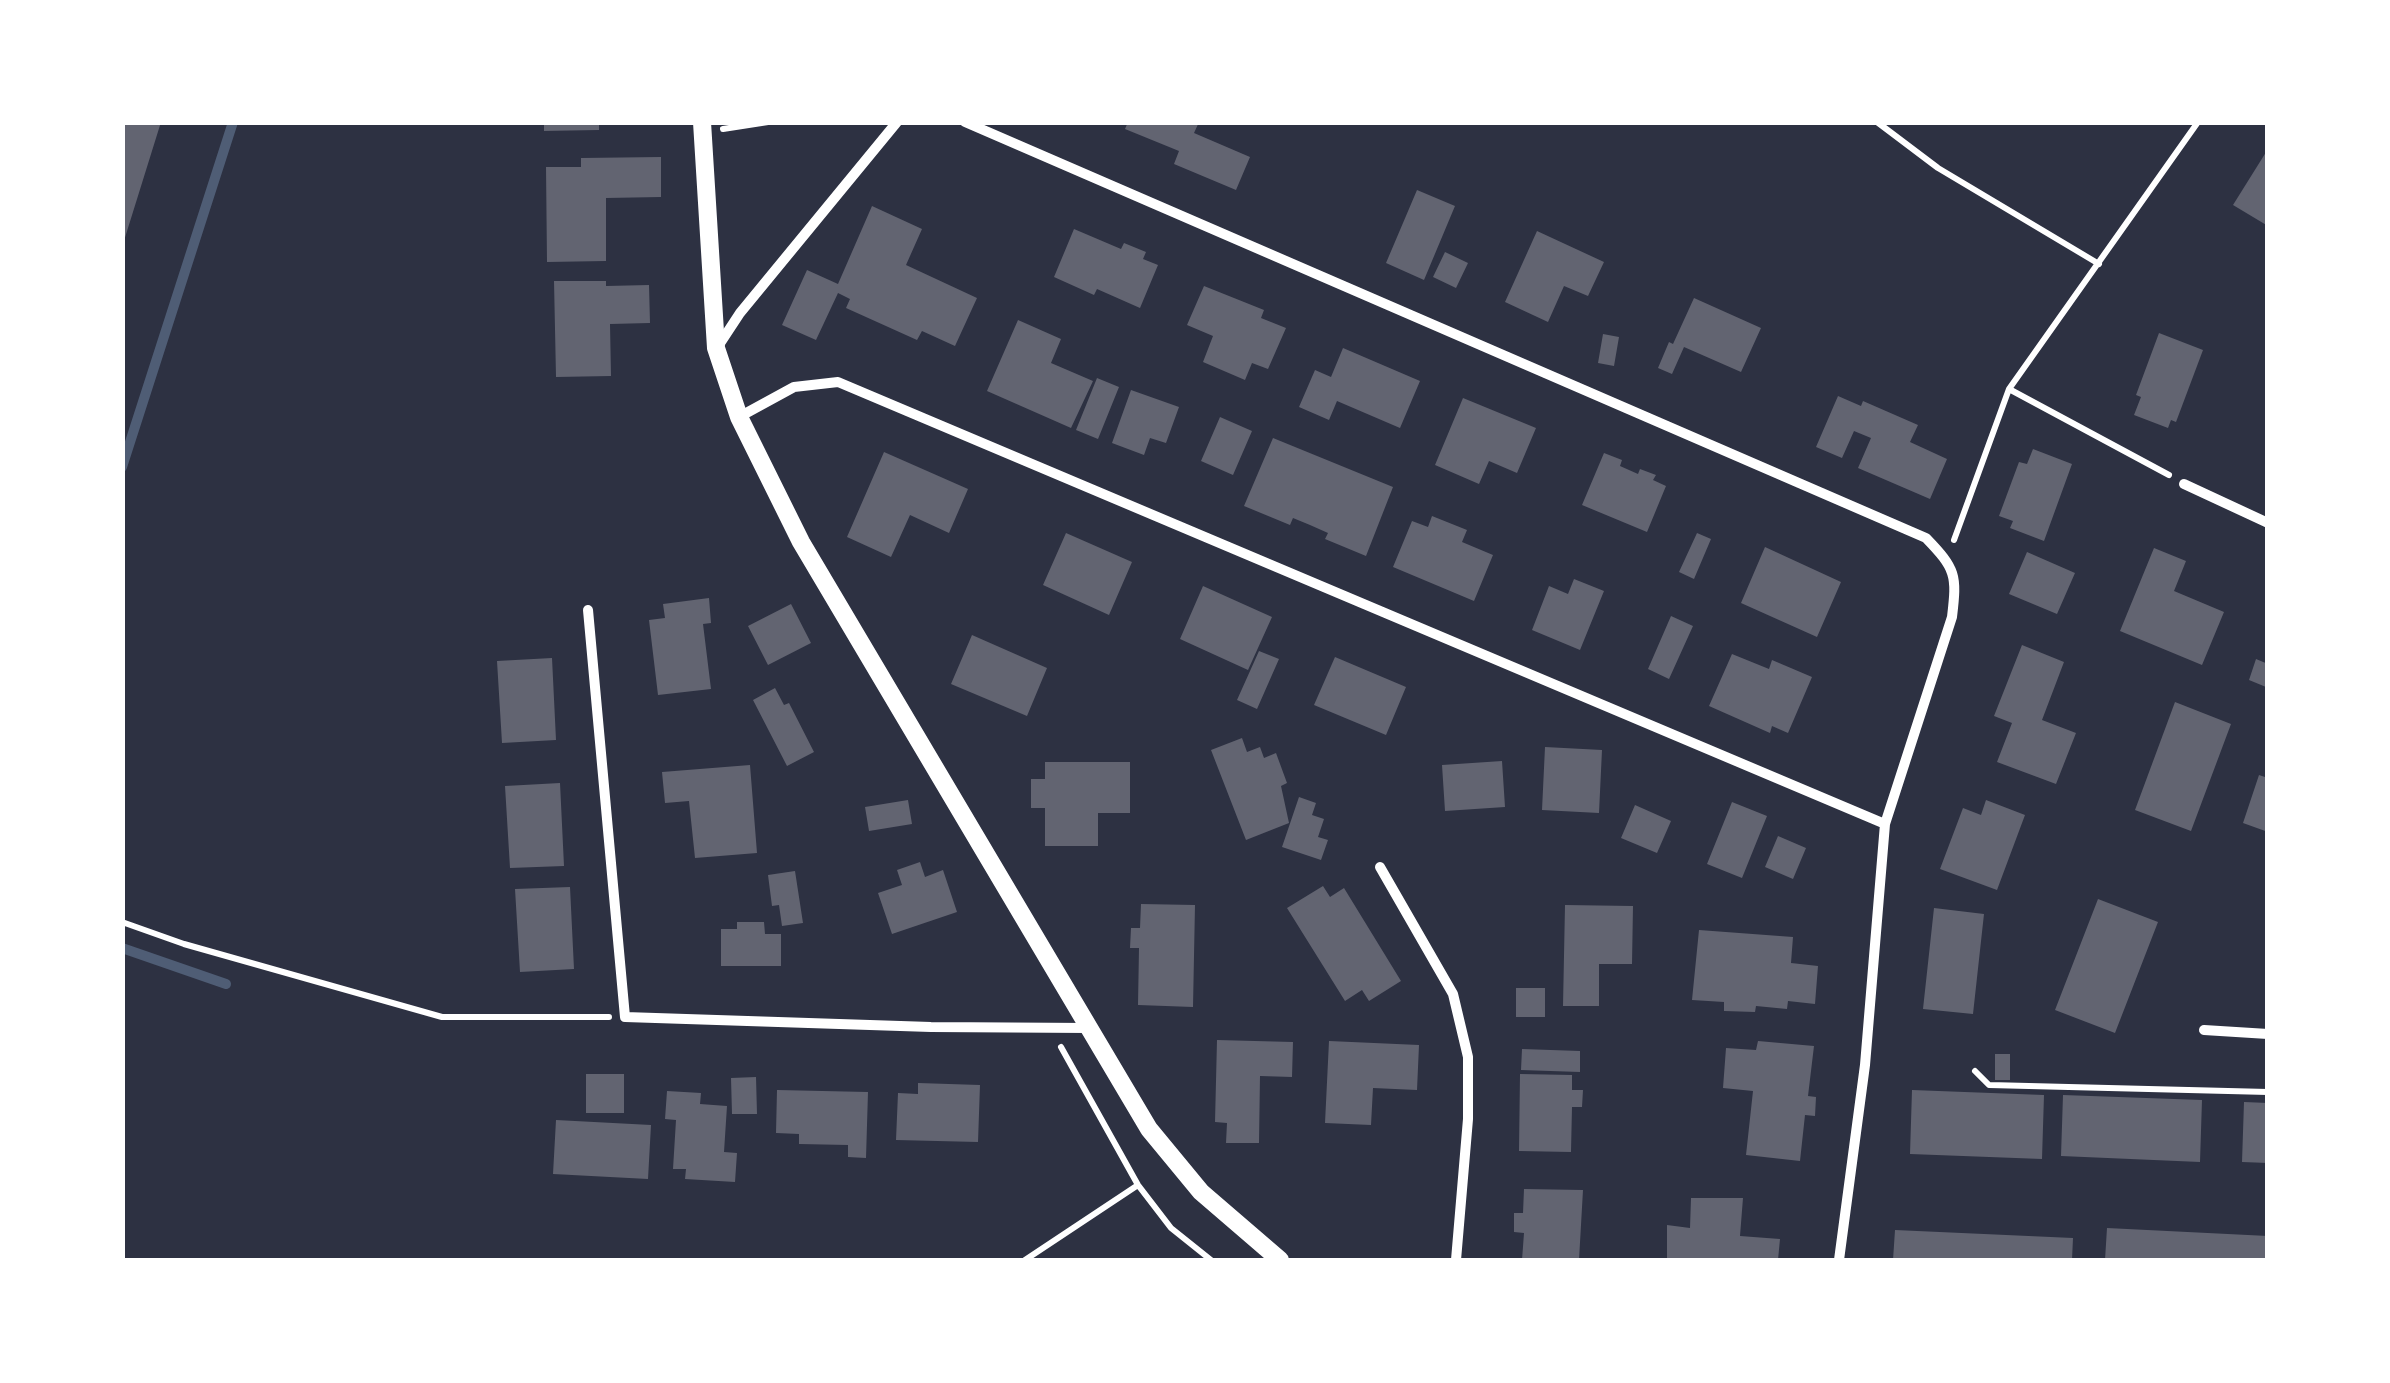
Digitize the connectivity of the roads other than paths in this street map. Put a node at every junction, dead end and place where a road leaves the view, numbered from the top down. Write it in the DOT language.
graph roads {
  1 [pos="897,122"];
  2 [pos="965,122"];
  3 [pos="702,127"];
  4 [pos="716,348"];
  5 [pos="740,417"];
  6 [pos="2184,484"];
  7 [pos="2268,523"];
  8 [pos="588,610"];
  9 [pos="1885,824"];
  10 [pos="1380,868"];
  11 [pos="1090,1028"];
  12 [pos="2204,1030"];
  13 [pos="2268,1034"];
  14 [pos="1280,1260"];
  15 [pos="1456,1260"];
  16 [pos="1839,1260"];
  1 -- 4 [label="street"];
  2 -- 9 [label="street"];
  3 -- 4 [label="street"];
  4 -- 5 [label="street"];
  5 -- 9 [label="street"];
  5 -- 11 [label="street"];
  6 -- 7 [label="street"];
  8 -- 11 [label="street"];
  9 -- 16 [label="street"];
  10 -- 15 [label="street"];
  11 -- 14 [label="street"];
  12 -- 13 [label="street"];
}
